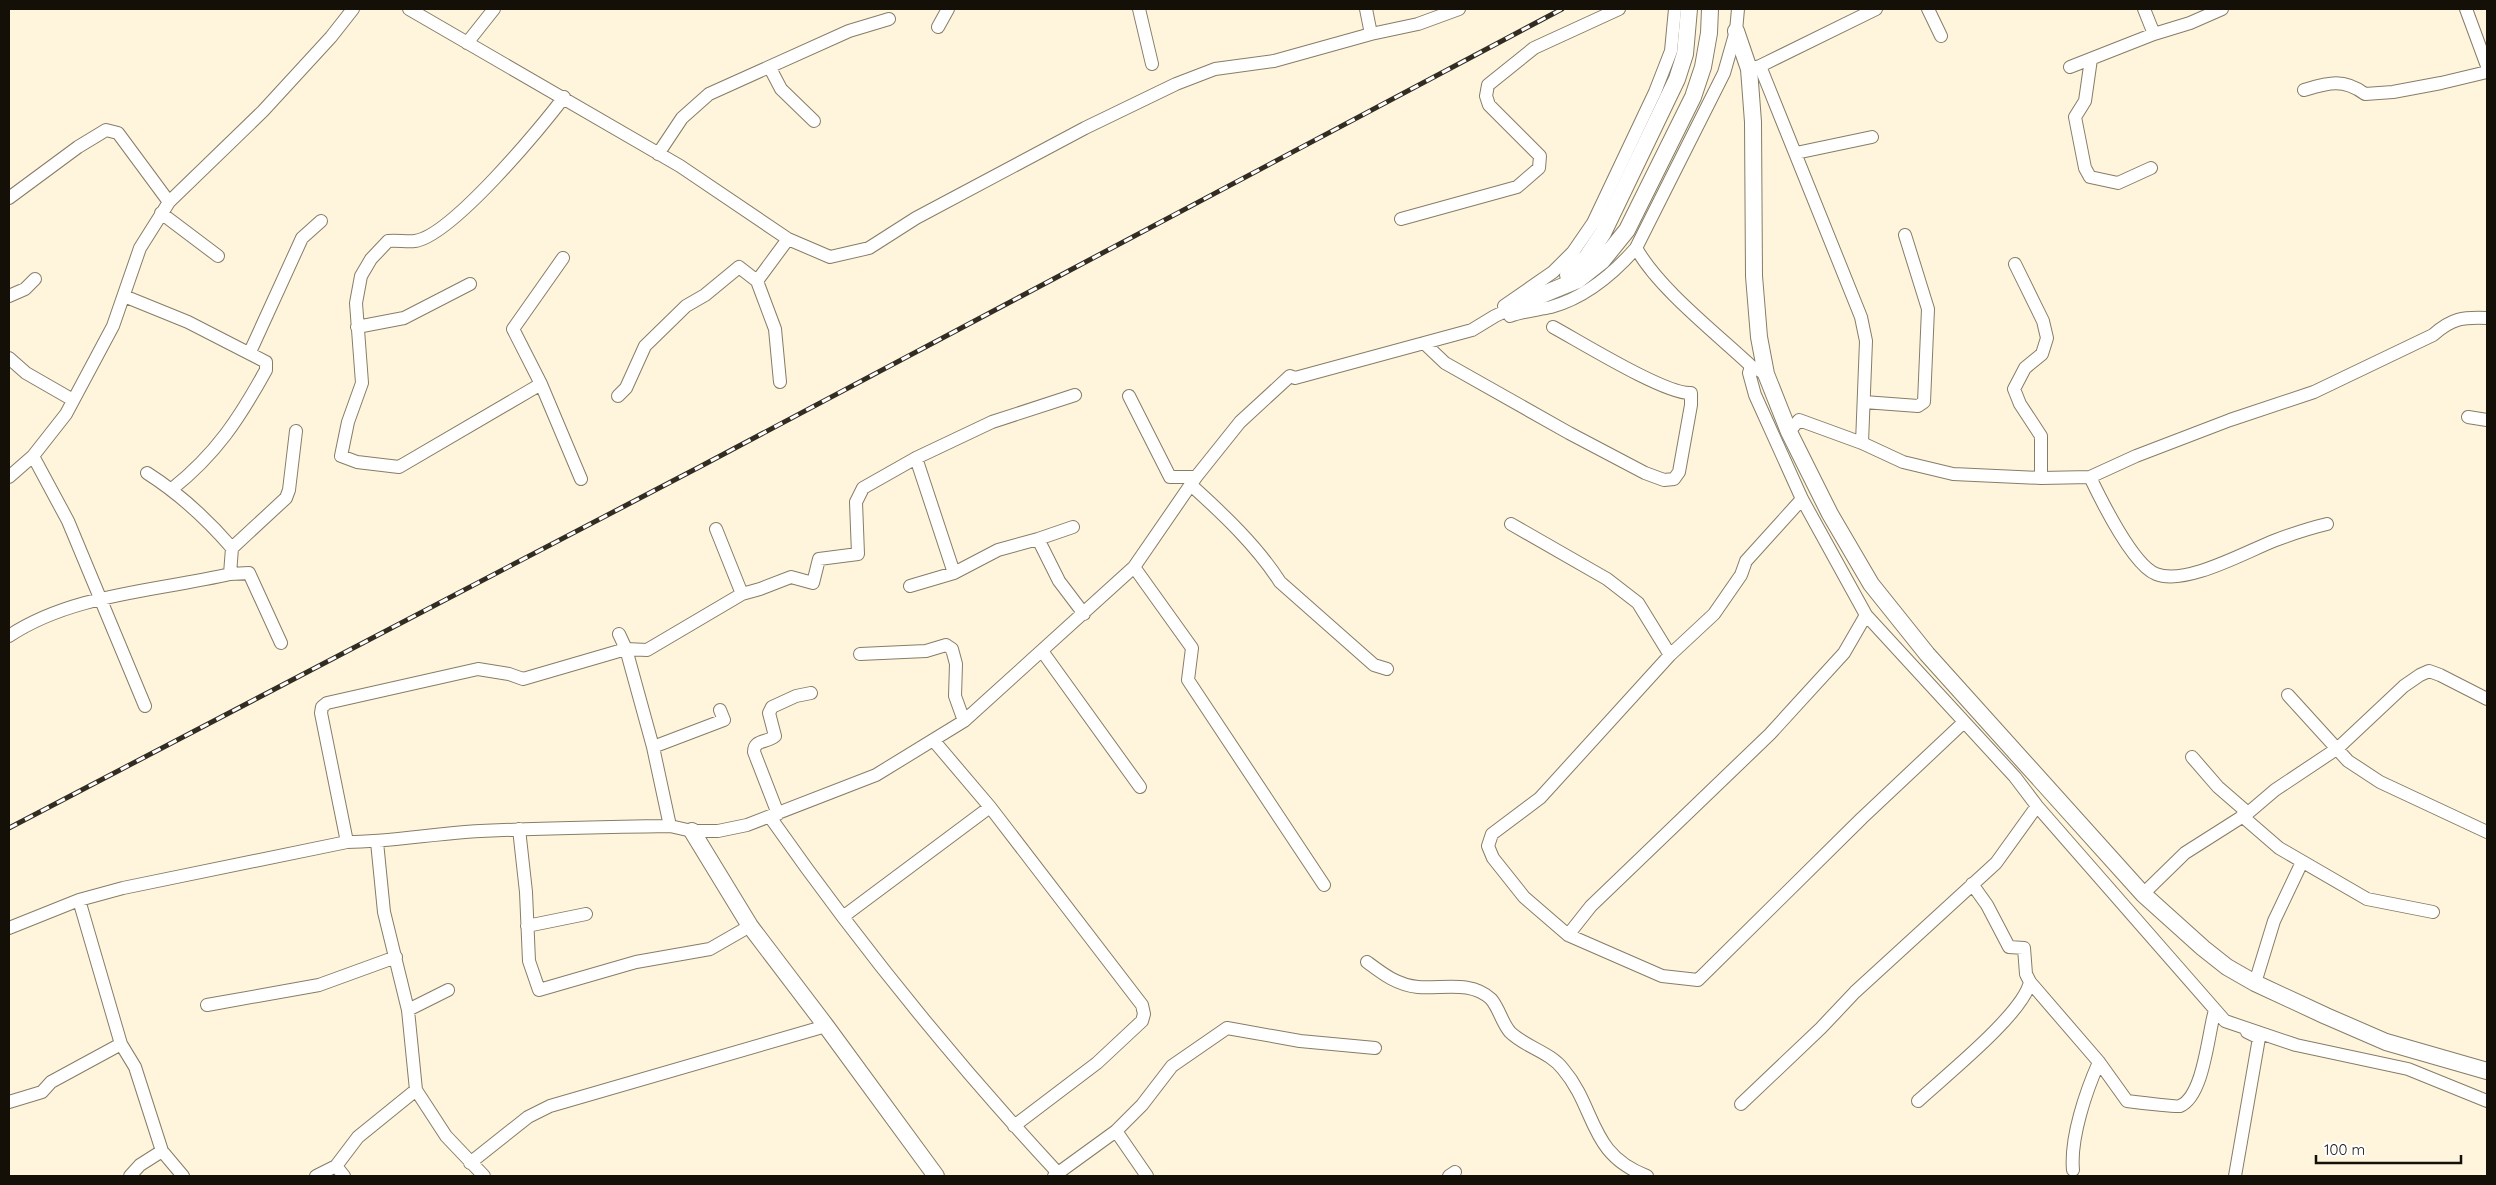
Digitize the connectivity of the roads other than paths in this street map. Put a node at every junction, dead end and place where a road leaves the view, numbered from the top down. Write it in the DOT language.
graph roads {
  1 [pos="353,9"];
  2 [pos="409,9"];
  3 [pos="494,9"];
  4 [pos="948,9"];
  5 [pos="1139,9"];
  6 [pos="1366,9"];
  7 [pos="1458,9"];
  8 [pos="1619,9"];
  9 [pos="1675,9"];
  10 [pos="1689,9"];
  11 [pos="1710,9"];
  12 [pos="1738,9"];
  13 [pos="1876,9"];
  14 [pos="1928,9"];
  15 [pos="2144,9"];
  16 [pos="2222,9"];
  17 [pos="2466,9"];
  18 [pos="889,19"];
  19 [pos="938,27"];
  20 [pos="1736,31"];
  21 [pos="1371,34"];
  22 [pos="2154,34"];
  23 [pos="1941,36"];
  24 [pos="2482,40"];
  25 [pos="467,43"];
  26 [pos="2091,59"];
  27 [pos="1152,64"];
  28 [pos="2487,66"];
  29 [pos="770,68"];
  30 [pos="1755,68"];
  31 [pos="2070,68"];
  32 [pos="2487,72"];
  33 [pos="2304,90"];
  34 [pos="564,97"];
  35 [pos="814,120"];
  36 [pos="1872,137"];
  37 [pos="1796,153"];
  38 [pos="658,154"];
  39 [pos="2151,168"];
  40 [pos="9,198"];
  41 [pos="168,202"];
  42 [pos="161,213"];
  43 [pos="1401,219"];
  44 [pos="321,221"];
  45 [pos="1905,235"];
  46 [pos="788,239"];
  47 [pos="1636,248"];
  48 [pos="218,256"];
  49 [pos="563,258"];
  50 [pos="2015,264"];
  51 [pos="35,280"];
  52 [pos="756,281"];
  53 [pos="470,284"];
  54 [pos="9,296"];
  55 [pos="124,296"];
  56 [pos="1539,296"];
  57 [pos="2487,318"];
  58 [pos="1553,326"];
  59 [pos="357,327"];
  60 [pos="1472,330"];
  61 [pos="1424,343"];
  62 [pos="250,352"];
  63 [pos="9,358"];
  64 [pos="1751,366"];
  65 [pos="1766,374"];
  66 [pos="780,382"];
  67 [pos="541,384"];
  68 [pos="1075,394"];
  69 [pos="618,396"];
  70 [pos="1129,396"];
  71 [pos="73,400"];
  72 [pos="1864,402"];
  73 [pos="2468,417"];
  74 [pos="2487,420"];
  75 [pos="296,430"];
  76 [pos="1789,432"];
  77 [pos="1862,443"];
  78 [pos="33,456"];
  79 [pos="916,458"];
  80 [pos="146,473"];
  81 [pos="9,477"];
  82 [pos="2090,477"];
  83 [pos="2042,478"];
  84 [pos="581,479"];
  85 [pos="1194,481"];
  86 [pos="172,489"];
  87 [pos="1802,500"];
  88 [pos="1510,524"];
  89 [pos="2327,524"];
  90 [pos="1073,527"];
  91 [pos="716,529"];
  92 [pos="1038,539"];
  93 [pos="232,548"];
  94 [pos="1134,567"];
  95 [pos="954,573"];
  96 [pos="230,574"];
  97 [pos="910,586"];
  98 [pos="742,594"];
  99 [pos="100,599"];
  100 [pos="1084,614"];
  101 [pos="1866,615"];
  102 [pos="619,634"];
  103 [pos="9,636"];
  104 [pos="281,643"];
  105 [pos="626,649"];
  106 [pos="1042,651"];
  107 [pos="860,654"];
  108 [pos="1670,655"];
  109 [pos="1387,669"];
  110 [pos="811,693"];
  111 [pos="2288,695"];
  112 [pos="2487,699"];
  113 [pos="145,706"];
  114 [pos="720,710"];
  115 [pos="964,721"];
  116 [pos="1964,722"];
  117 [pos="934,742"];
  118 [pos="653,747"];
  119 [pos="2338,748"];
  120 [pos="2192,757"];
  121 [pos="1140,787"];
  122 [pos="2037,806"];
  123 [pos="990,807"];
  124 [pos="774,815"];
  125 [pos="2245,815"];
  126 [pos="670,826"];
  127 [pos="519,829"];
  128 [pos="692,831"];
  129 [pos="2487,832"];
  130 [pos="347,842"];
  131 [pos="377,842"];
  132 [pos="2302,862"];
  133 [pos="1972,884"];
  134 [pos="1324,885"];
  135 [pos="2143,894"];
  136 [pos="79,900"];
  137 [pos="2433,912"];
  138 [pos="586,914"];
  139 [pos="844,916"];
  140 [pos="527,926"];
  141 [pos="750,926"];
  142 [pos="9,928"];
  143 [pos="1568,935"];
  144 [pos="396,957"];
  145 [pos="1367,962"];
  146 [pos="2255,983"];
  147 [pos="2032,988"];
  148 [pos="448,990"];
  149 [pos="207,1005"];
  150 [pos="408,1010"];
  151 [pos="2214,1010"];
  152 [pos="2225,1021"];
  153 [pos="826,1026"];
  154 [pos="121,1044"];
  155 [pos="1374,1048"];
  156 [pos="2099,1062"];
  157 [pos="2487,1071"];
  158 [pos="416,1090"];
  159 [pos="1918,1101"];
  160 [pos="2487,1101"];
  161 [pos="9,1102"];
  162 [pos="1741,1104"];
  163 [pos="1014,1126"];
  164 [pos="1116,1131"];
  165 [pos="162,1151"];
  166 [pos="470,1164"];
  167 [pos="336,1166"];
  168 [pos="2073,1170"];
  169 [pos="1056,1174"];
  170 [pos="130,1176"];
  171 [pos="183,1176"];
  172 [pos="316,1176"];
  173 [pos="344,1176"];
  174 [pos="484,1176"];
  175 [pos="936,1176"];
  176 [pos="1147,1176"];
  177 [pos="1647,1176"];
  178 [pos="2235,1176"];
  1 -- 41 [label="street"];
  2 -- 25 [label="street"];
  3 -- 25 [label="street"];
  4 -- 19 [label="street"];
  5 -- 27 [label="street"];
  6 -- 21 [label="street"];
  7 -- 21 [label="street"];
  8 -- 43 [label="street"];
  9 -- 60 [label="street"];
  10 -- 56 [label="main road"];
  11 -- 56 [label="main road"];
  12 -- 20 [label="street"];
  13 -- 30 [label="street"];
  14 -- 23 [label="street"];
  15 -- 22 [label="street"];
  16 -- 22 [label="street"];
  17 -- 24 [label="street"];
  18 -- 29 [label="street"];
  20 -- 30 [label="main road"];
  20 -- 47 [label="street"];
  21 -- 46 [label="street"];
  22 -- 26 [label="street"];
  24 -- 28 [label="street"];
  25 -- 34 [label="street"];
  26 -- 31 [label="street"];
  26 -- 39 [label="street"];
  29 -- 35 [label="street"];
  29 -- 38 [label="street"];
  30 -- 37 [label="street"];
  30 -- 65 [label="main road"];
  32 -- 33 [label="street"];
  34 -- 38 [label="street"];
  34 -- 59 [label="street"];
  36 -- 37 [label="street"];
  37 -- 72 [label="street"];
  38 -- 46 [label="street"];
  40 -- 41 [label="street"];
  41 -- 42 [label="street"];
  42 -- 48 [label="street"];
  42 -- 55 [label="street"];
  44 -- 62 [label="street"];
  45 -- 72 [label="street"];
  46 -- 52 [label="street"];
  47 -- 60 [label="street"];
  47 -- 64 [label="street"];
  49 -- 67 [label="street"];
  50 -- 83 [label="street"];
  51 -- 54 [label="street"];
  52 -- 66 [label="street"];
  52 -- 69 [label="street"];
  53 -- 59 [label="street"];
  55 -- 62 [label="street"];
  55 -- 71 [label="street"];
  56 -- 60 [label="street"];
  57 -- 82 [label="street"];
  58 -- 61 [label="street"];
  59 -- 67 [label="street"];
  60 -- 61 [label="street"];
  61 -- 85 [label="street"];
  62 -- 86 [label="street"];
  63 -- 71 [label="street"];
  64 -- 65 [label="street"];
  64 -- 87 [label="street"];
  65 -- 76 [label="main road"];
  67 -- 84 [label="street"];
  68 -- 79 [label="street"];
  70 -- 85 [label="street"];
  71 -- 78 [label="street"];
  72 -- 77 [label="street"];
  73 -- 74 [label="street"];
  75 -- 93 [label="street"];
  76 -- 77 [label="street"];
  76 -- 135 [label="main road"];
  77 -- 83 [label="street"];
  78 -- 81 [label="street"];
  78 -- 99 [label="street"];
  79 -- 95 [label="street"];
  79 -- 98 [label="street"];
  80 -- 86 [label="street"];
  82 -- 83 [label="street"];
  82 -- 89 [label="street"];
  85 -- 94 [label="street"];
  85 -- 109 [label="street"];
  86 -- 93 [label="street"];
  87 -- 101 [label="street"];
  87 -- 108 [label="street"];
  88 -- 108 [label="street"];
  90 -- 92 [label="street"];
  91 -- 98 [label="street"];
  92 -- 95 [label="street"];
  92 -- 100 [label="street"];
  93 -- 96 [label="street"];
  94 -- 100 [label="street"];
  94 -- 134 [label="street"];
  95 -- 97 [label="street"];
  96 -- 99 [label="street"];
  96 -- 104 [label="street"];
  98 -- 105 [label="street"];
  99 -- 103 [label="street"];
  99 -- 113 [label="street"];
  100 -- 106 [label="street"];
  101 -- 116 [label="street"];
  101 -- 143 [label="street"];
  102 -- 105 [label="street"];
  105 -- 118 [label="street"];
  105 -- 130 [label="street"];
  106 -- 115 [label="street"];
  106 -- 121 [label="street"];
  107 -- 115 [label="street"];
  108 -- 143 [label="street"];
  110 -- 124 [label="street"];
  111 -- 119 [label="street"];
  112 -- 119 [label="street"];
  114 -- 118 [label="street"];
  115 -- 117 [label="street"];
  116 -- 122 [label="street"];
  116 -- 143 [label="street"];
  117 -- 123 [label="street"];
  117 -- 124 [label="street"];
  118 -- 126 [label="street"];
  119 -- 125 [label="street"];
  119 -- 129 [label="street"];
  120 -- 125 [label="street"];
  122 -- 133 [label="street"];
  122 -- 151 [label="street"];
  123 -- 139 [label="street"];
  123 -- 163 [label="street"];
  124 -- 128 [label="street"];
  124 -- 139 [label="street"];
  125 -- 132 [label="street"];
  125 -- 135 [label="street"];
  126 -- 127 [label="street"];
  126 -- 128 [label="street"];
  127 -- 131 [label="street"];
  127 -- 140 [label="street"];
  128 -- 141 [label="main road"];
  130 -- 131 [label="street"];
  130 -- 136 [label="street"];
  131 -- 144 [label="street"];
  132 -- 137 [label="street"];
  132 -- 146 [label="street"];
  133 -- 147 [label="street"];
  133 -- 162 [label="street"];
  135 -- 146 [label="main road"];
  136 -- 142 [label="street"];
  136 -- 154 [label="street"];
  138 -- 140 [label="street"];
  139 -- 163 [label="street"];
  140 -- 141 [label="street"];
  141 -- 153 [label="main road"];
  144 -- 149 [label="street"];
  144 -- 150 [label="street"];
  145 -- 177 [label="street"];
  146 -- 157 [label="main road"];
  147 -- 156 [label="street"];
  147 -- 159 [label="street"];
  148 -- 150 [label="street"];
  150 -- 158 [label="street"];
  151 -- 152 [label="street"];
  151 -- 156 [label="street"];
  152 -- 160 [label="street"];
  152 -- 178 [label="street"];
  153 -- 166 [label="street"];
  153 -- 175 [label="main road"];
  154 -- 161 [label="street"];
  154 -- 165 [label="street"];
  155 -- 164 [label="street"];
  156 -- 168 [label="street"];
  158 -- 166 [label="street"];
  158 -- 167 [label="street"];
  163 -- 169 [label="street"];
  164 -- 169 [label="street"];
  164 -- 176 [label="street"];
  165 -- 170 [label="street"];
  165 -- 171 [label="street"];
  166 -- 174 [label="street"];
  167 -- 172 [label="street"];
  167 -- 173 [label="street"];
}
